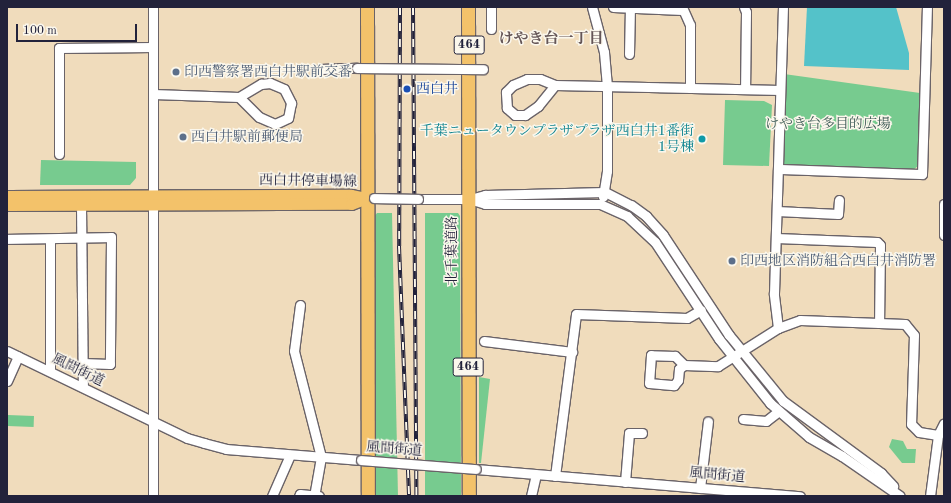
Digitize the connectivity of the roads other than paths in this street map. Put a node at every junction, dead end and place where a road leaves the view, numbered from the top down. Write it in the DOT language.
graph roads {
  1 [pos="153,7"];
  2 [pos="367,7"];
  3 [pos="468,7"];
  4 [pos="491,7"];
  5 [pos="592,7"];
  6 [pos="613,7"];
  7 [pos="744,7"];
  8 [pos="783,7"];
  9 [pos="927,7"];
  10 [pos="630,8"];
  11 [pos="682,8"];
  12 [pos="491,29"];
  13 [pos="153,47"];
  14 [pos="629,54"];
  15 [pos="320,69"];
  16 [pos="483,69"];
  17 [pos="555,85"];
  18 [pos="607,86"];
  19 [pos="690,88"];
  20 [pos="745,89"];
  21 [pos="780,90"];
  22 [pos="153,94"];
  23 [pos="239,97"];
  24 [pos="59,154"];
  25 [pos="778,169"];
  26 [pos="605,192"];
  27 [pos="7,196"];
  28 [pos="371,198"];
  29 [pos="465,199"];
  30 [pos="153,200"];
  31 [pos="839,200"];
  32 [pos="600,204"];
  33 [pos="944,204"];
  34 [pos="7,205"];
  35 [pos="81,205"];
  36 [pos="776,211"];
  37 [pos="944,235"];
  38 [pos="82,238"];
  39 [pos="776,238"];
  40 [pos="7,239"];
  41 [pos="50,239"];
  42 [pos="300,305"];
  43 [pos="701,310"];
  44 [pos="879,323"];
  45 [pos="778,328"];
  46 [pos="484,341"];
  47 [pos="7,351"];
  48 [pos="743,351"];
  49 [pos="572,352"];
  50 [pos="18,356"];
  51 [pos="734,357"];
  52 [pos="83,363"];
  53 [pos="684,365"];
  54 [pos="50,371"];
  55 [pos="7,381"];
  56 [pos="83,387"];
  57 [pos="779,411"];
  58 [pos="743,419"];
  59 [pos="153,420"];
  60 [pos="708,421"];
  61 [pos="944,422"];
  62 [pos="642,432"];
  63 [pos="938,435"];
  64 [pos="290,455"];
  65 [pos="320,457"];
  66 [pos="536,475"];
  67 [pos="556,476"];
  68 [pos="625,482"];
  69 [pos="700,488"];
  70 [pos="153,496"];
  71 [pos="272,496"];
  72 [pos="299,496"];
  73 [pos="314,496"];
  74 [pos="319,496"];
  75 [pos="368,496"];
  76 [pos="469,496"];
  77 [pos="531,496"];
  78 [pos="799,496"];
  79 [pos="900,496"];
  80 [pos="930,496"];
  1 -- 13 [label="street"];
  2 -- 28 [label="highway"];
  3 -- 29 [label="highway, 北千葉道路 / 464"];
  4 -- 12 [label="street"];
  5 -- 18 [label="street"];
  6 -- 10 [label="street"];
  7 -- 20 [label="street"];
  8 -- 21 [label="street"];
  9 -- 25 [label="street"];
  10 -- 11 [label="street"];
  10 -- 14 [label="street"];
  11 -- 19 [label="street"];
  13 -- 22 [label="street"];
  13 -- 24 [label="street"];
  15 -- 16 [label="street, bridge"];
  17 -- 17 [label="street"];
  17 -- 18 [label="street"];
  18 -- 19 [label="street"];
  18 -- 26 [label="street"];
  19 -- 20 [label="street"];
  20 -- 21 [label="street"];
  21 -- 25 [label="street"];
  22 -- 23 [label="street"];
  22 -- 30 [label="street"];
  23 -- 23 [label="street"];
  25 -- 36 [label="street"];
  26 -- 29 [label="street"];
  26 -- 32 [label="street"];
  26 -- 48 [label="street"];
  27 -- 30 [label="main road, 西白井停車場線"];
  28 -- 29 [label="street, bridge"];
  28 -- 30 [label="main road, 西白井停車場線"];
  28 -- 75 [label="highway"];
  29 -- 32 [label="street"];
  29 -- 76 [label="highway, 北千葉道路 / 464"];
  30 -- 35 [label="main road, 西白井停車場線"];
  30 -- 59 [label="street"];
  31 -- 36 [label="street"];
  32 -- 43 [label="street"];
  33 -- 37 [label="street"];
  34 -- 35 [label="main road, 西白井停車場線"];
  35 -- 38 [label="street"];
  36 -- 39 [label="street"];
  38 -- 41 [label="street"];
  38 -- 52 [label="street"];
  38 -- 52 [label="street"];
  39 -- 44 [label="street"];
  39 -- 45 [label="street"];
  40 -- 41 [label="street"];
  41 -- 54 [label="street"];
  42 -- 65 [label="street"];
  43 -- 49 [label="street"];
  43 -- 51 [label="street"];
  44 -- 45 [label="street"];
  44 -- 63 [label="street"];
  45 -- 48 [label="street"];
  46 -- 49 [label="street"];
  47 -- 50 [label="street, 風間街道"];
  48 -- 51 [label="street"];
  48 -- 79 [label="street"];
  49 -- 67 [label="street"];
  50 -- 54 [label="street, 風間街道"];
  50 -- 55 [label="street"];
  51 -- 53 [label="street"];
  51 -- 57 [label="street"];
  52 -- 56 [label="street"];
  54 -- 56 [label="street, 風間街道"];
  56 -- 59 [label="street, 風間街道"];
  57 -- 58 [label="street"];
  57 -- 79 [label="street"];
  59 -- 64 [label="street, 風間街道"];
  59 -- 70 [label="street"];
  60 -- 69 [label="street"];
  61 -- 63 [label="street"];
  62 -- 68 [label="street"];
  63 -- 80 [label="street"];
  64 -- 65 [label="street, 風間街道"];
  64 -- 71 [label="street"];
  65 -- 66 [label="street, 風間街道, bridge"];
  65 -- 73 [label="street"];
  66 -- 67 [label="street, 風間街道"];
  66 -- 77 [label="street"];
  67 -- 68 [label="street, 風間街道"];
  68 -- 69 [label="street, 風間街道"];
  69 -- 78 [label="street, 風間街道"];
  72 -- 73 [label="street"];
  73 -- 74 [label="street"];
}
